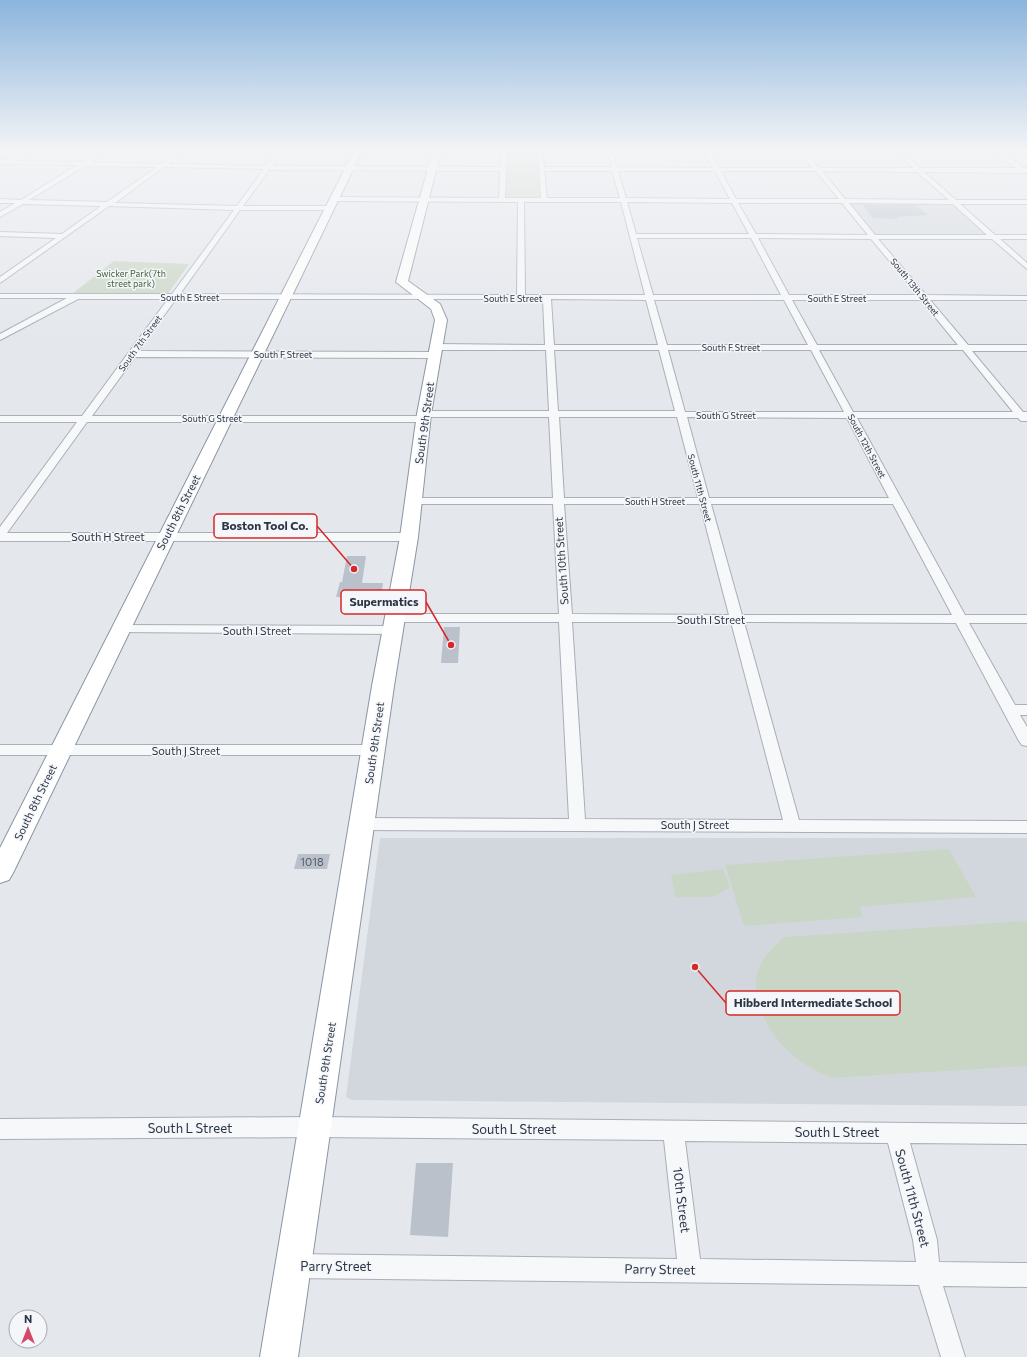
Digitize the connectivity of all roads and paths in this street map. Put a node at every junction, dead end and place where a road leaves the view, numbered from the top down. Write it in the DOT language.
graph roads {
  1 [pos="94,214"];
  2 [pos="233,214"];
  3 [pos="327,214"];
  4 [pos="420,214"];
  5 [pos="521,214"];
  6 [pos="628,214"];
  7 [pos="741,214"];
  8 [pos="855,214"];
  9 [pos="969,214"];
  10 [pos="0,234"];
  11 [pos="63,236"];
  12 [pos="634,236"];
  13 [pos="753,236"];
  14 [pos="874,237"];
  15 [pos="994,237"];
  16 [pos="1027,237"];
  17 [pos="1027,267"];
  18 [pos="0,281"];
  19 [pos="0,296"];
  20 [pos="76,297"];
  21 [pos="174,297"];
  22 [pos="285,297"];
  23 [pos="522,297"];
  24 [pos="650,297"];
  25 [pos="422,298"];
  26 [pos="547,298"];
  27 [pos="787,298"];
  28 [pos="924,298"];
  29 [pos="1027,298"];
  30 [pos="0,337"];
  31 [pos="813,347"];
  32 [pos="549,348"];
  33 [pos="663,348"];
  34 [pos="965,348"];
  35 [pos="1027,348"];
  36 [pos="435,351"];
  37 [pos="132,354"];
  38 [pos="257,354"];
  39 [pos="553,415"];
  40 [pos="681,415"];
  41 [pos="424,416"];
  42 [pos="851,416"];
  43 [pos="226,418"];
  44 [pos="1025,418"];
  45 [pos="0,419"];
  46 [pos="85,419"];
  47 [pos="414,501"];
  48 [pos="557,501"];
  49 [pos="703,501"];
  50 [pos="896,501"];
  51 [pos="0,536"];
  52 [pos="166,537"];
  53 [pos="409,537"];
  54 [pos="565,618"];
  55 [pos="736,619"];
  56 [pos="962,619"];
  57 [pos="1027,619"];
  58 [pos="395,624"];
  59 [pos="120,629"];
  60 [pos="1010,710"];
  61 [pos="1027,710"];
  62 [pos="1027,741"];
  63 [pos="0,750"];
  64 [pos="61,750"];
  65 [pos="373,750"];
  66 [pos="577,823"];
  67 [pos="363,824"];
  68 [pos="792,825"];
  69 [pos="1027,827"];
  70 [pos="0,873"];
  71 [pos="315,1127"];
  72 [pos="0,1129"];
  73 [pos="673,1130"];
  74 [pos="896,1132"];
  75 [pos="1027,1134"];
  76 [pos="293,1266"];
  77 [pos="690,1270"];
  78 [pos="927,1274"];
  79 [pos="1027,1275"];
  80 [pos="280,1357"];
  81 [pos="953,1357"];
  1 -- 11 [label="street"];
  2 -- 21 [label="street, South 7th Street"];
  3 -- 22 [label="highway, South 8th Street"];
  4 -- 25 [label="highway, South 9th Street"];
  5 -- 23 [label="street"];
  6 -- 12 [label="street, South 11th Street"];
  7 -- 13 [label="street, South 12th Street"];
  8 -- 14 [label="street, South 13th Street"];
  9 -- 15 [label="street"];
  10 -- 11 [label="street"];
  11 -- 18 [label="street"];
  12 -- 13 [label="street"];
  12 -- 24 [label="street, South 11th Street"];
  13 -- 14 [label="street"];
  13 -- 27 [label="street, South 12th Street"];
  14 -- 15 [label="street"];
  14 -- 28 [label="street, South 13th Street"];
  15 -- 16 [label="street"];
  15 -- 17 [label="street"];
  19 -- 20 [label="street, South E Street"];
  20 -- 21 [label="street, South E Street"];
  20 -- 30 [label="street"];
  21 -- 22 [label="street, South E Street"];
  21 -- 37 [label="street, South 7th Street"];
  22 -- 25 [label="street, South E Street"];
  22 -- 38 [label="highway, South 8th Street"];
  23 -- 25 [label="street, South E Street"];
  23 -- 26 [label="street, South E Street"];
  24 -- 26 [label="street, South E Street"];
  24 -- 27 [label="street, South E Street"];
  24 -- 33 [label="street, South 11th Street"];
  25 -- 36 [label="highway, South 9th Street"];
  26 -- 32 [label="street, South 10th Street"];
  27 -- 28 [label="street, South E Street"];
  27 -- 31 [label="street, South 12th Street"];
  28 -- 29 [label="street, South E Street"];
  28 -- 34 [label="street, South 13th Street"];
  31 -- 33 [label="street, South F Street"];
  31 -- 34 [label="street, South F Street"];
  31 -- 42 [label="street, South 12th Street"];
  32 -- 33 [label="street, South F Street"];
  32 -- 36 [label="street, South F Street"];
  32 -- 39 [label="street, South 10th Street"];
  33 -- 40 [label="street, South 11th Street"];
  34 -- 35 [label="street, South F Street"];
  34 -- 44 [label="street, South 13th Street"];
  36 -- 38 [label="street, South F Street"];
  36 -- 41 [label="highway, South 9th Street"];
  37 -- 38 [label="street, South F Street"];
  37 -- 46 [label="street, South 7th Street"];
  38 -- 43 [label="highway, South 8th Street"];
  39 -- 40 [label="street, South G Street"];
  39 -- 41 [label="street, South G Street"];
  39 -- 48 [label="street, South 10th Street"];
  40 -- 42 [label="street, South G Street"];
  40 -- 49 [label="street, South 11th Street"];
  41 -- 43 [label="street, South G Street"];
  41 -- 47 [label="highway, South 9th Street"];
  42 -- 44 [label="street, South G Street"];
  42 -- 50 [label="street, South 12th Street"];
  43 -- 46 [label="street, South G Street"];
  43 -- 52 [label="highway, South 8th Street"];
  45 -- 46 [label="street, South G Street"];
  46 -- 51 [label="street, South 7th Street"];
  47 -- 48 [label="street, South H Street"];
  47 -- 53 [label="highway, South 9th Street"];
  48 -- 49 [label="street, South H Street"];
  48 -- 54 [label="street, South 10th Street"];
  49 -- 50 [label="street, South H Street"];
  49 -- 55 [label="street, South 11th Street"];
  50 -- 56 [label="street, South 12th Street"];
  51 -- 52 [label="street, South H Street"];
  52 -- 53 [label="street, South H Street"];
  52 -- 59 [label="highway, South 8th Street"];
  53 -- 58 [label="highway, South 9th Street"];
  54 -- 55 [label="street, South I Street"];
  54 -- 58 [label="street, South I Street"];
  54 -- 66 [label="street, South 10th Street"];
  55 -- 56 [label="street, South I Street"];
  55 -- 68 [label="street, South 11th Street"];
  56 -- 57 [label="street, South I Street"];
  56 -- 60 [label="street, South 12th Street"];
  58 -- 59 [label="street, South I Street"];
  58 -- 65 [label="highway, South 9th Street"];
  59 -- 64 [label="highway, South 8th Street"];
  60 -- 61 [label="street"];
  60 -- 62 [label="street, South 12th Street"];
  63 -- 64 [label="street, South J Street"];
  64 -- 65 [label="street, South J Street"];
  64 -- 70 [label="highway, South 8th Street"];
  65 -- 67 [label="highway, South 9th Street"];
  66 -- 67 [label="street, South J Street"];
  66 -- 68 [label="street, South J Street"];
  67 -- 71 [label="highway, South 9th Street"];
  68 -- 69 [label="street, South J Street"];
  71 -- 72 [label="street, South L Street"];
  71 -- 73 [label="street, South L Street"];
  71 -- 76 [label="highway, South 9th Street"];
  73 -- 74 [label="street, South L Street"];
  73 -- 77 [label="street, 10th Street"];
  74 -- 75 [label="street, South L Street"];
  74 -- 78 [label="street, South 11th Street"];
  76 -- 77 [label="street, Parry Street"];
  76 -- 80 [label="highway, South 9th Street"];
  77 -- 78 [label="street, Parry Street"];
  78 -- 79 [label="street, Parry Street"];
  78 -- 81 [label="street, South 11th Street"];
}
